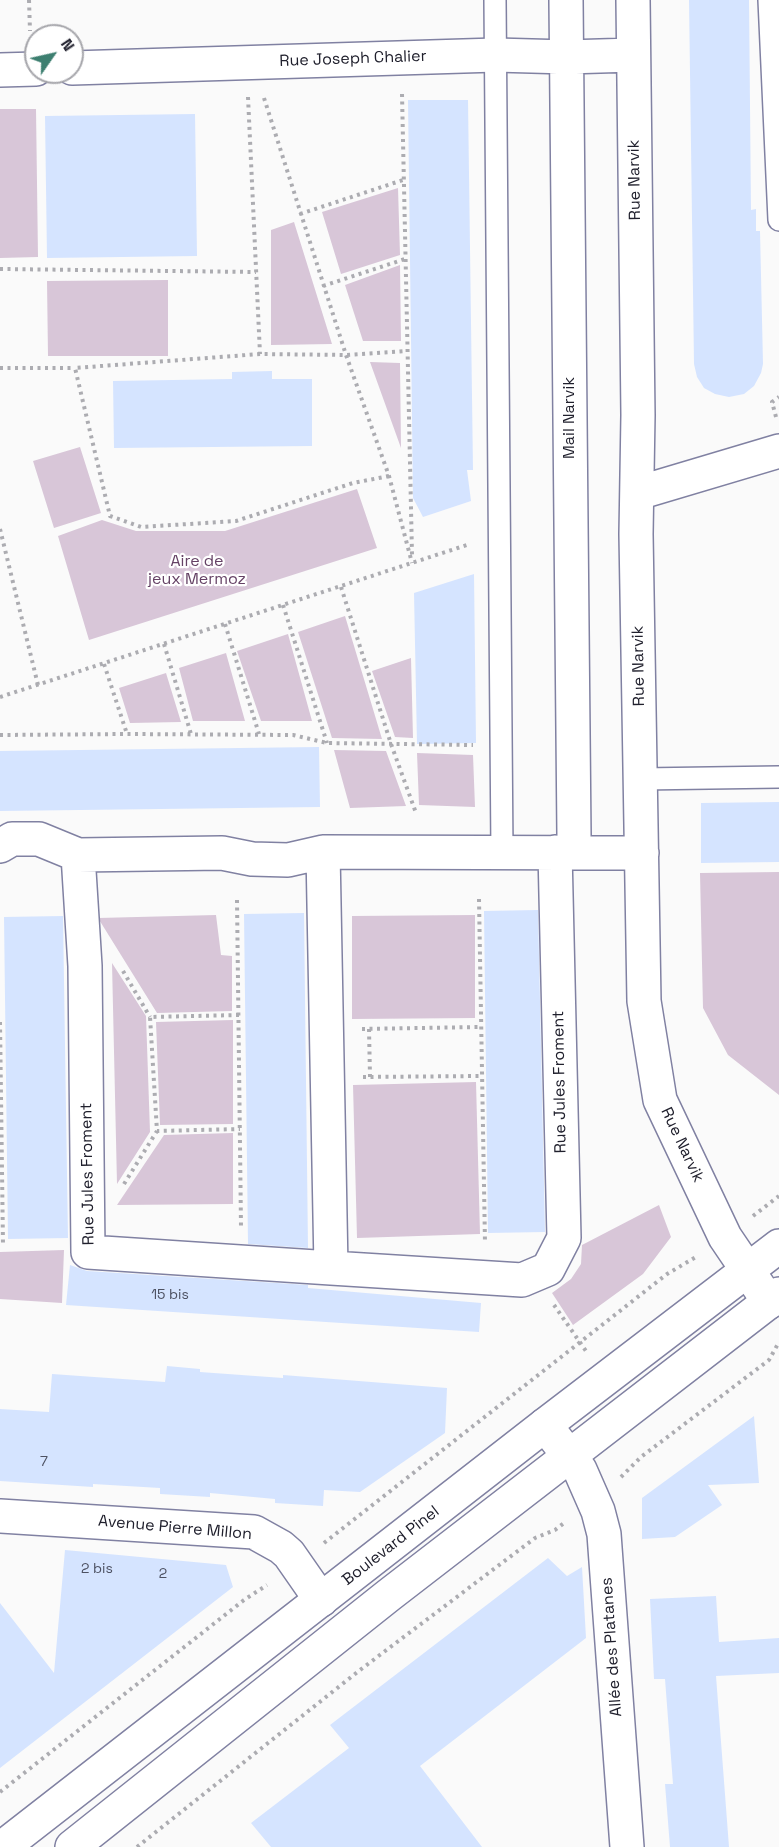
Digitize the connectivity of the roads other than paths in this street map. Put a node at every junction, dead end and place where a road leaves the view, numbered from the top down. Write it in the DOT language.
graph roads {
  1 [pos="495,0"];
  2 [pos="566,0"];
  3 [pos="633,0"];
  4 [pos="769,0"];
  5 [pos="496,55"];
  6 [pos="633,56"];
  7 [pos="567,57"];
  8 [pos="84,68"];
  9 [pos="24,69"];
  10 [pos="0,70"];
  11 [pos="779,220"];
  12 [pos="779,450"];
  13 [pos="638,493"];
  14 [pos="779,777"];
  15 [pos="641,779"];
  16 [pos="564,844"];
  17 [pos="0,846"];
  18 [pos="324,852"];
  19 [pos="502,852"];
  20 [pos="642,853"];
  21 [pos="78,855"];
  22 [pos="779,1246"];
  23 [pos="331,1268"];
  24 [pos="746,1270"];
  25 [pos="774,1298"];
  26 [pos="545,1425"];
  27 [pos="569,1455"];
  28 [pos="0,1516"];
  29 [pos="321,1600"];
  30 [pos="3,1847"];
  31 [pos="72,1847"];
  32 [pos="627,1847"];
  1 -- 5 [label="lane"];
  2 -- 7 [label="street, Mail Narvik"];
  3 -- 6 [label="street, Rue Narvik"];
  4 -- 11 [label="lane"];
  5 -- 7 [label="street, Rue Joseph Chalier"];
  5 -- 8 [label="street, Rue Joseph Chalier"];
  5 -- 19 [label="lane"];
  6 -- 7 [label="street, Rue Joseph Chalier"];
  6 -- 13 [label="street, Rue Narvik"];
  7 -- 16 [label="street, Mail Narvik"];
  9 -- 10 [label="street"];
  12 -- 13 [label="street"];
  13 -- 15 [label="street, Rue Narvik"];
  14 -- 15 [label="lane"];
  15 -- 20 [label="street, Rue Narvik"];
  16 -- 19 [label="street"];
  16 -- 20 [label="street"];
  16 -- 23 [label="street, Rue Jules Froment"];
  17 -- 21 [label="street"];
  18 -- 19 [label="street"];
  18 -- 21 [label="street"];
  18 -- 23 [label="street"];
  20 -- 24 [label="street, Rue Narvik"];
  21 -- 23 [label="street, Rue Jules Froment"];
  22 -- 24 [label="street, Boulevard Pinel"];
  24 -- 25 [label="street, Rue Narvik"];
  24 -- 26 [label="street, Boulevard Pinel"];
  25 -- 27 [label="street"];
  26 -- 27 [label="street, Allée des Platanes"];
  26 -- 29 [label="street, Boulevard Pinel"];
  27 -- 31 [label="street"];
  27 -- 32 [label="street, Allée des Platanes"];
  28 -- 29 [label="street, Avenue Pierre Millon"];
  29 -- 30 [label="street, Boulevard Pinel"];
}
